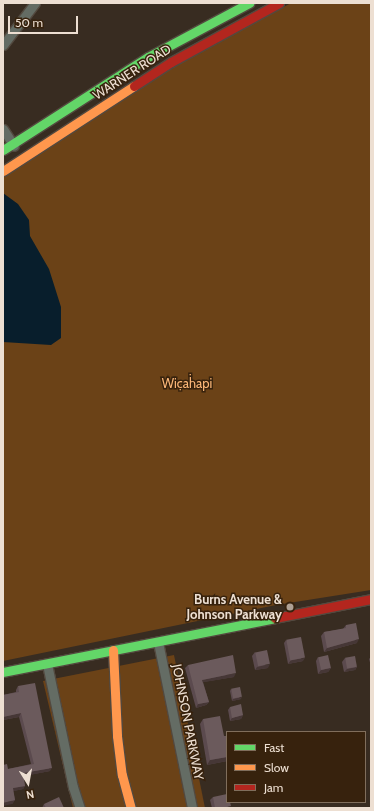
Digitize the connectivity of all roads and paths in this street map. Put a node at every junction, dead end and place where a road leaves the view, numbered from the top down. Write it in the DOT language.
graph roads {
  1 [pos="34,3"];
  2 [pos="249,3"];
  3 [pos="279,3"];
  4 [pos="3,44"];
  5 [pos="3,129"];
  6 [pos="12,144"];
  7 [pos="3,150"];
  8 [pos="22,159"];
  9 [pos="3,171"];
  10 [pos="371,599"];
  11 [pos="158,642"];
  12 [pos="113,650"];
  13 [pos="47,664"];
  14 [pos="3,672"];
  15 [pos="80,808"];
  16 [pos="131,808"];
  17 [pos="192,808"];
  1 -- 4 [label="street"];
  2 -- 6 [label="main road, WARNER ROAD"];
  3 -- 8 [label="main road, WARNER ROAD"];
  5 -- 6 [label="street"];
  6 -- 7 [label="main road, WARNER ROAD"];
  6 -- 8 [label="street"];
  8 -- 9 [label="main road, WARNER ROAD"];
  10 -- 11 [label="main road"];
  11 -- 12 [label="main road"];
  11 -- 17 [label="street, JOHNSON PARKWAY"];
  12 -- 13 [label="main road"];
  12 -- 16 [label="main road"];
  13 -- 14 [label="main road"];
  13 -- 15 [label="street"];
}
